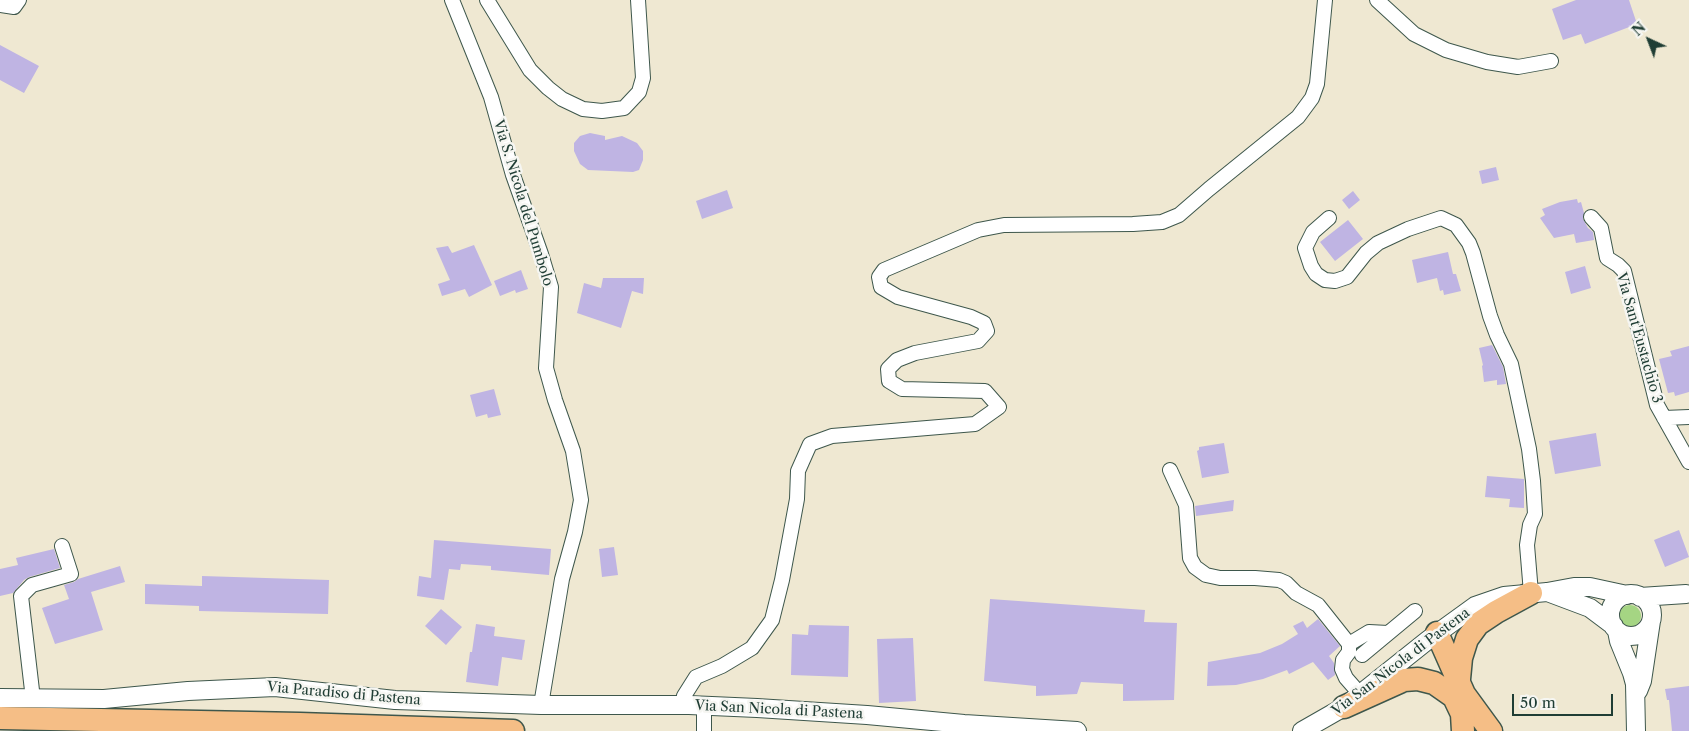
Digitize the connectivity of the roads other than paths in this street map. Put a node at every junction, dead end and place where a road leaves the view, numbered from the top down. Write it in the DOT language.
graph roads {
  1 [pos="19,0"];
  2 [pos="452,0"];
  3 [pos="487,0"];
  4 [pos="638,0"];
  5 [pos="1325,0"];
  6 [pos="1377,0"];
  7 [pos="0,5"];
  8 [pos="1551,61"];
  9 [pos="1591,217"];
  10 [pos="1329,218"];
  11 [pos="1689,417"];
  12 [pos="1664,418"];
  13 [pos="1689,462"];
  14 [pos="1170,470"];
  15 [pos="62,546"];
  16 [pos="1539,593"];
  17 [pos="1687,593"];
  18 [pos="1633,596"];
  19 [pos="1415,611"];
  20 [pos="1652,615"];
  21 [pos="1616,628"];
  22 [pos="1388,634"];
  23 [pos="1433,637"];
  24 [pos="1349,644"];
  25 [pos="1362,655"];
  26 [pos="1456,688"];
  27 [pos="0,698"];
  28 [pos="1636,698"];
  29 [pos="33,699"];
  30 [pos="1352,701"];
  31 [pos="541,705"];
  32 [pos="696,706"];
  33 [pos="0,718"];
  34 [pos="513,731"];
  35 [pos="704,731"];
  36 [pos="1077,731"];
  37 [pos="1302,731"];
  38 [pos="1463,731"];
  39 [pos="1491,731"];
  40 [pos="1636,731"];
  1 -- 7 [label="street"];
  2 -- 31 [label="street, Via S. Nicola del Pumbolo"];
  3 -- 4 [label="street"];
  5 -- 32 [label="street, Via San Nicola di Pastena"];
  6 -- 8 [label="street"];
  9 -- 12 [label="street, Via Sant'Eustachio 3"];
  10 -- 16 [label="street"];
  11 -- 12 [label="street"];
  12 -- 13 [label="street, Via Sant'Eustachio 3"];
  14 -- 24 [label="street"];
  15 -- 29 [label="street"];
  16 -- 18 [label="street, Via San Nicola di Pastena"];
  16 -- 21 [label="street, Via San Nicola di Pastena"];
  16 -- 23 [label="street, Via San Nicola di Pastena"];
  16 -- 26 [label="highway"];
  17 -- 18 [label="street, Via San Nicola di Pastena"];
  17 -- 20 [label="street"];
  18 -- 20 [label="street"];
  18 -- 21 [label="street"];
  19 -- 22 [label="street"];
  20 -- 21 [label="street"];
  20 -- 28 [label="street"];
  21 -- 28 [label="street"];
  22 -- 24 [label="street"];
  22 -- 25 [label="street"];
  23 -- 26 [label="highway"];
  23 -- 30 [label="street, Via San Nicola di Pastena"];
  24 -- 30 [label="street"];
  26 -- 30 [label="highway"];
  26 -- 38 [label="highway"];
  26 -- 39 [label="highway"];
  27 -- 29 [label="street, Via Paradiso di Pastena"];
  28 -- 40 [label="street"];
  29 -- 31 [label="street, Via Paradiso di Pastena"];
  30 -- 37 [label="street, Via San Nicola di Pastena"];
  31 -- 32 [label="street, Via Paradiso di Pastena"];
  32 -- 35 [label="street"];
  32 -- 36 [label="street, Via San Nicola di Pastena"];
  33 -- 34 [label="highway"];
}
